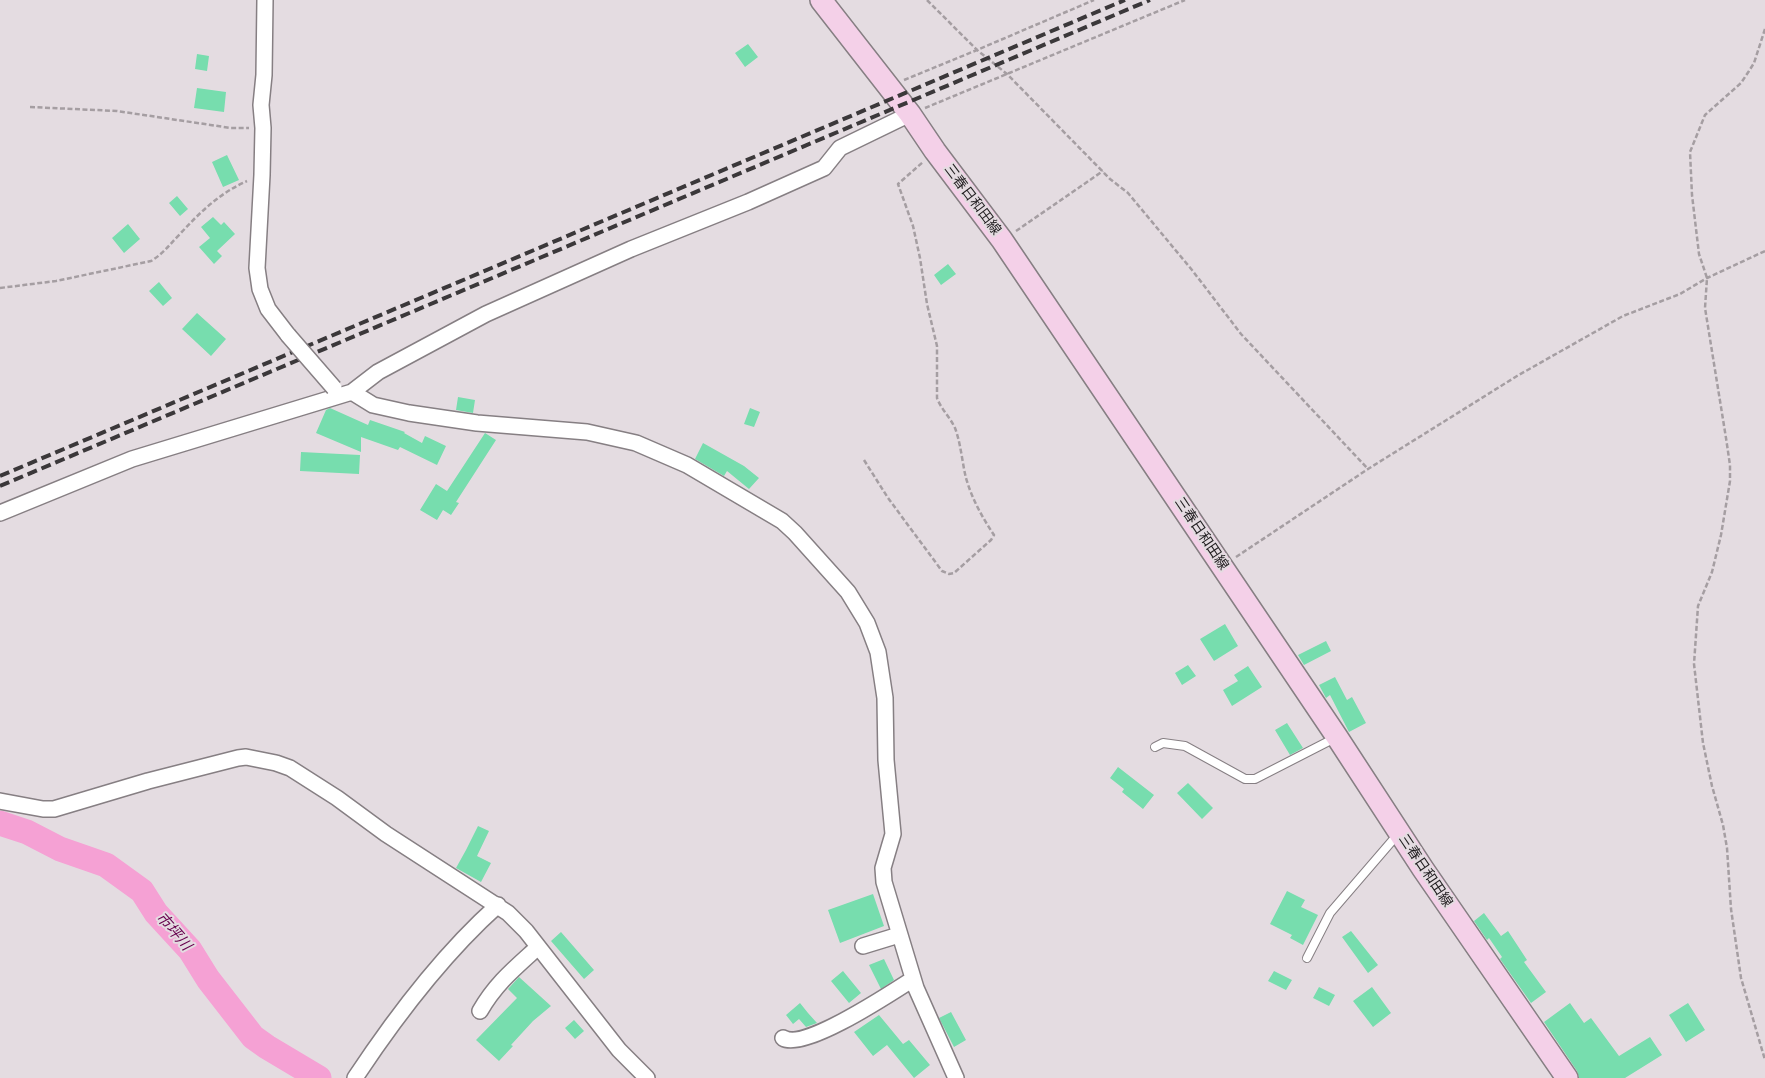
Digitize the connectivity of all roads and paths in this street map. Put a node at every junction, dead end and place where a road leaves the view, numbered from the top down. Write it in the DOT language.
graph roads {
  1 [pos="265,0"];
  2 [pos="821,0"];
  3 [pos="927,0"];
  4 [pos="1094,0"];
  5 [pos="1185,0"];
  6 [pos="1765,29"];
  7 [pos="977,50"];
  8 [pos="1007,74"];
  9 [pos="888,87"];
  10 [pos="30,107"];
  11 [pos="910,114"];
  12 [pos="263,128"];
  13 [pos="935,151"];
  14 [pos="1103,171"];
  15 [pos="262,175"];
  16 [pos="1002,240"];
  17 [pos="1765,251"];
  18 [pos="1707,278"];
  19 [pos="0,288"];
  20 [pos="342,392"];
  21 [pos="864,460"];
  22 [pos="1368,469"];
  23 [pos="0,513"];
  24 [pos="1222,566"];
  25 [pos="1337,737"];
  26 [pos="1155,747"];
  27 [pos="0,801"];
  28 [pos="1399,832"];
  29 [pos="498,905"];
  30 [pos="899,935"];
  31 [pos="863,946"];
  32 [pos="538,947"];
  33 [pos="1307,958"];
  34 [pos="913,979"];
  35 [pos="480,1012"];
  36 [pos="783,1038"];
  37 [pos="1765,1060"];
  38 [pos="356,1078"];
  39 [pos="647,1078"];
  40 [pos="956,1078"];
  41 [pos="1566,1078"];
  1 -- 12 [label="street"];
  2 -- 9 [label="main road, 三春日和田線"];
  3 -- 7 [label="path"];
  4 -- 7 [label="path"];
  5 -- 8 [label="path"];
  6 -- 18 [label="path"];
  7 -- 8 [label="path"];
  7 -- 9 [label="path"];
  8 -- 11 [label="path"];
  8 -- 14 [label="path"];
  9 -- 11 [label="main road, 三春日和田線"];
  10 -- 12 [label="path"];
  11 -- 13 [label="main road, 三春日和田線"];
  11 -- 20 [label="street"];
  12 -- 15 [label="street"];
  13 -- 16 [label="main road, 三春日和田線"];
  13 -- 21 [label="path"];
  14 -- 16 [label="path"];
  14 -- 22 [label="path"];
  15 -- 19 [label="path"];
  15 -- 20 [label="street, bridge"];
  16 -- 24 [label="main road, 三春日和田線"];
  17 -- 18 [label="path"];
  18 -- 22 [label="path"];
  18 -- 37 [label="path"];
  20 -- 23 [label="street"];
  20 -- 30 [label="street"];
  22 -- 24 [label="path"];
  24 -- 25 [label="main road, 三春日和田線"];
  25 -- 26 [label="lane"];
  25 -- 28 [label="main road, 三春日和田線"];
  27 -- 29 [label="street"];
  28 -- 33 [label="lane"];
  28 -- 41 [label="main road, 三春日和田線"];
  29 -- 32 [label="street"];
  29 -- 38 [label="street"];
  30 -- 31 [label="street"];
  30 -- 34 [label="street"];
  32 -- 35 [label="street"];
  32 -- 39 [label="street"];
  34 -- 36 [label="street"];
  34 -- 40 [label="street"];
}
